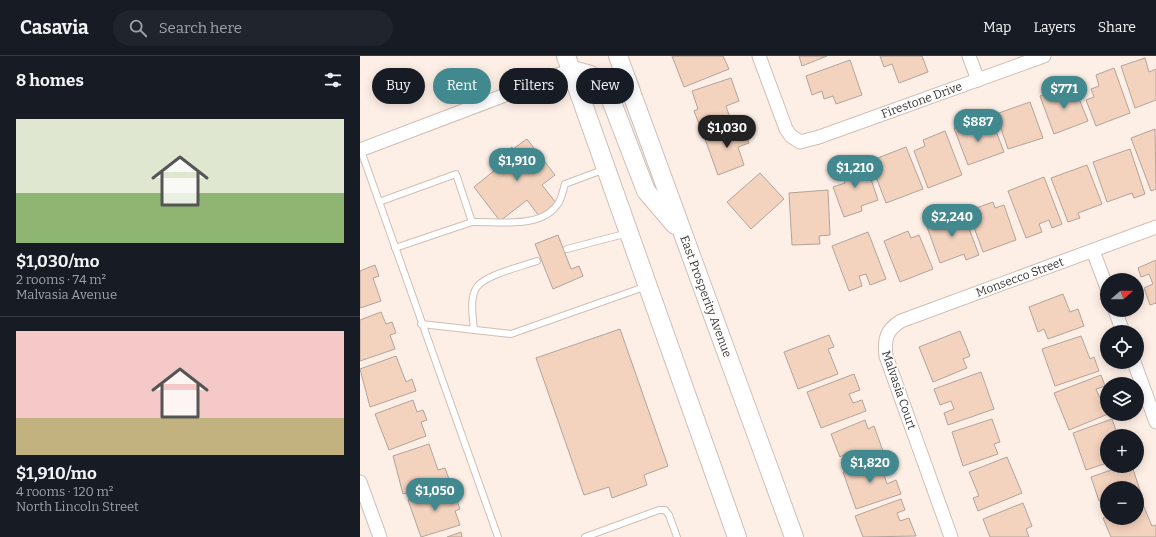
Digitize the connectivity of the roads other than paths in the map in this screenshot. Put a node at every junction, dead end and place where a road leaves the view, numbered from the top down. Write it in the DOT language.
graph roads {
  1 [pos="618,56"];
  2 [pos="759,56"];
  3 [pos="969,56"];
  4 [pos="1044,56"];
  5 [pos="569,63"];
  6 [pos="978,80"];
  7 [pos="360,150"];
  8 [pos="606,168"];
  9 [pos="379,202"];
  10 [pos="472,222"];
  11 [pos="1156,227"];
  12 [pos="629,233"];
  13 [pos="683,235"];
  14 [pos="395,248"];
  15 [pos="567,249"];
  16 [pos="1093,251"];
  17 [pos="537,261"];
  18 [pos="1101,273"];
  19 [pos="648,286"];
  20 [pos="421,324"];
  21 [pos="474,330"];
  22 [pos="887,334"];
  23 [pos="1137,369"];
  24 [pos="1156,422"];
  25 [pos="360,482"];
  26 [pos="380,537"];
  27 [pos="498,537"];
  28 [pos="585,537"];
  29 [pos="677,537"];
  30 [pos="735,537"];
  31 [pos="794,537"];
  32 [pos="951,537"];
  1 -- 13 [label="main road, East Prosperity Avenue"];
  2 -- 6 [label="street, Firestone Drive"];
  3 -- 6 [label="street"];
  4 -- 6 [label="street, Firestone Drive"];
  5 -- 7 [label="street"];
  5 -- 8 [label="main road"];
  5 -- 13 [label="main road"];
  7 -- 9 [label="lane"];
  8 -- 10 [label="lane"];
  8 -- 12 [label="main road"];
  9 -- 10 [label="lane"];
  9 -- 14 [label="lane"];
  10 -- 14 [label="lane"];
  11 -- 16 [label="street, Monsecco Street"];
  12 -- 15 [label="lane"];
  12 -- 19 [label="main road"];
  13 -- 31 [label="main road, East Prosperity Avenue"];
  14 -- 20 [label="lane"];
  16 -- 18 [label="street"];
  16 -- 22 [label="street, Monsecco Street"];
  17 -- 21 [label="lane"];
  19 -- 21 [label="lane"];
  19 -- 30 [label="main road"];
  20 -- 21 [label="lane"];
  20 -- 27 [label="lane"];
  22 -- 32 [label="street, Malvasia Court"];
  23 -- 24 [label="street"];
  25 -- 26 [label="street"];
  28 -- 29 [label="lane"];
}
